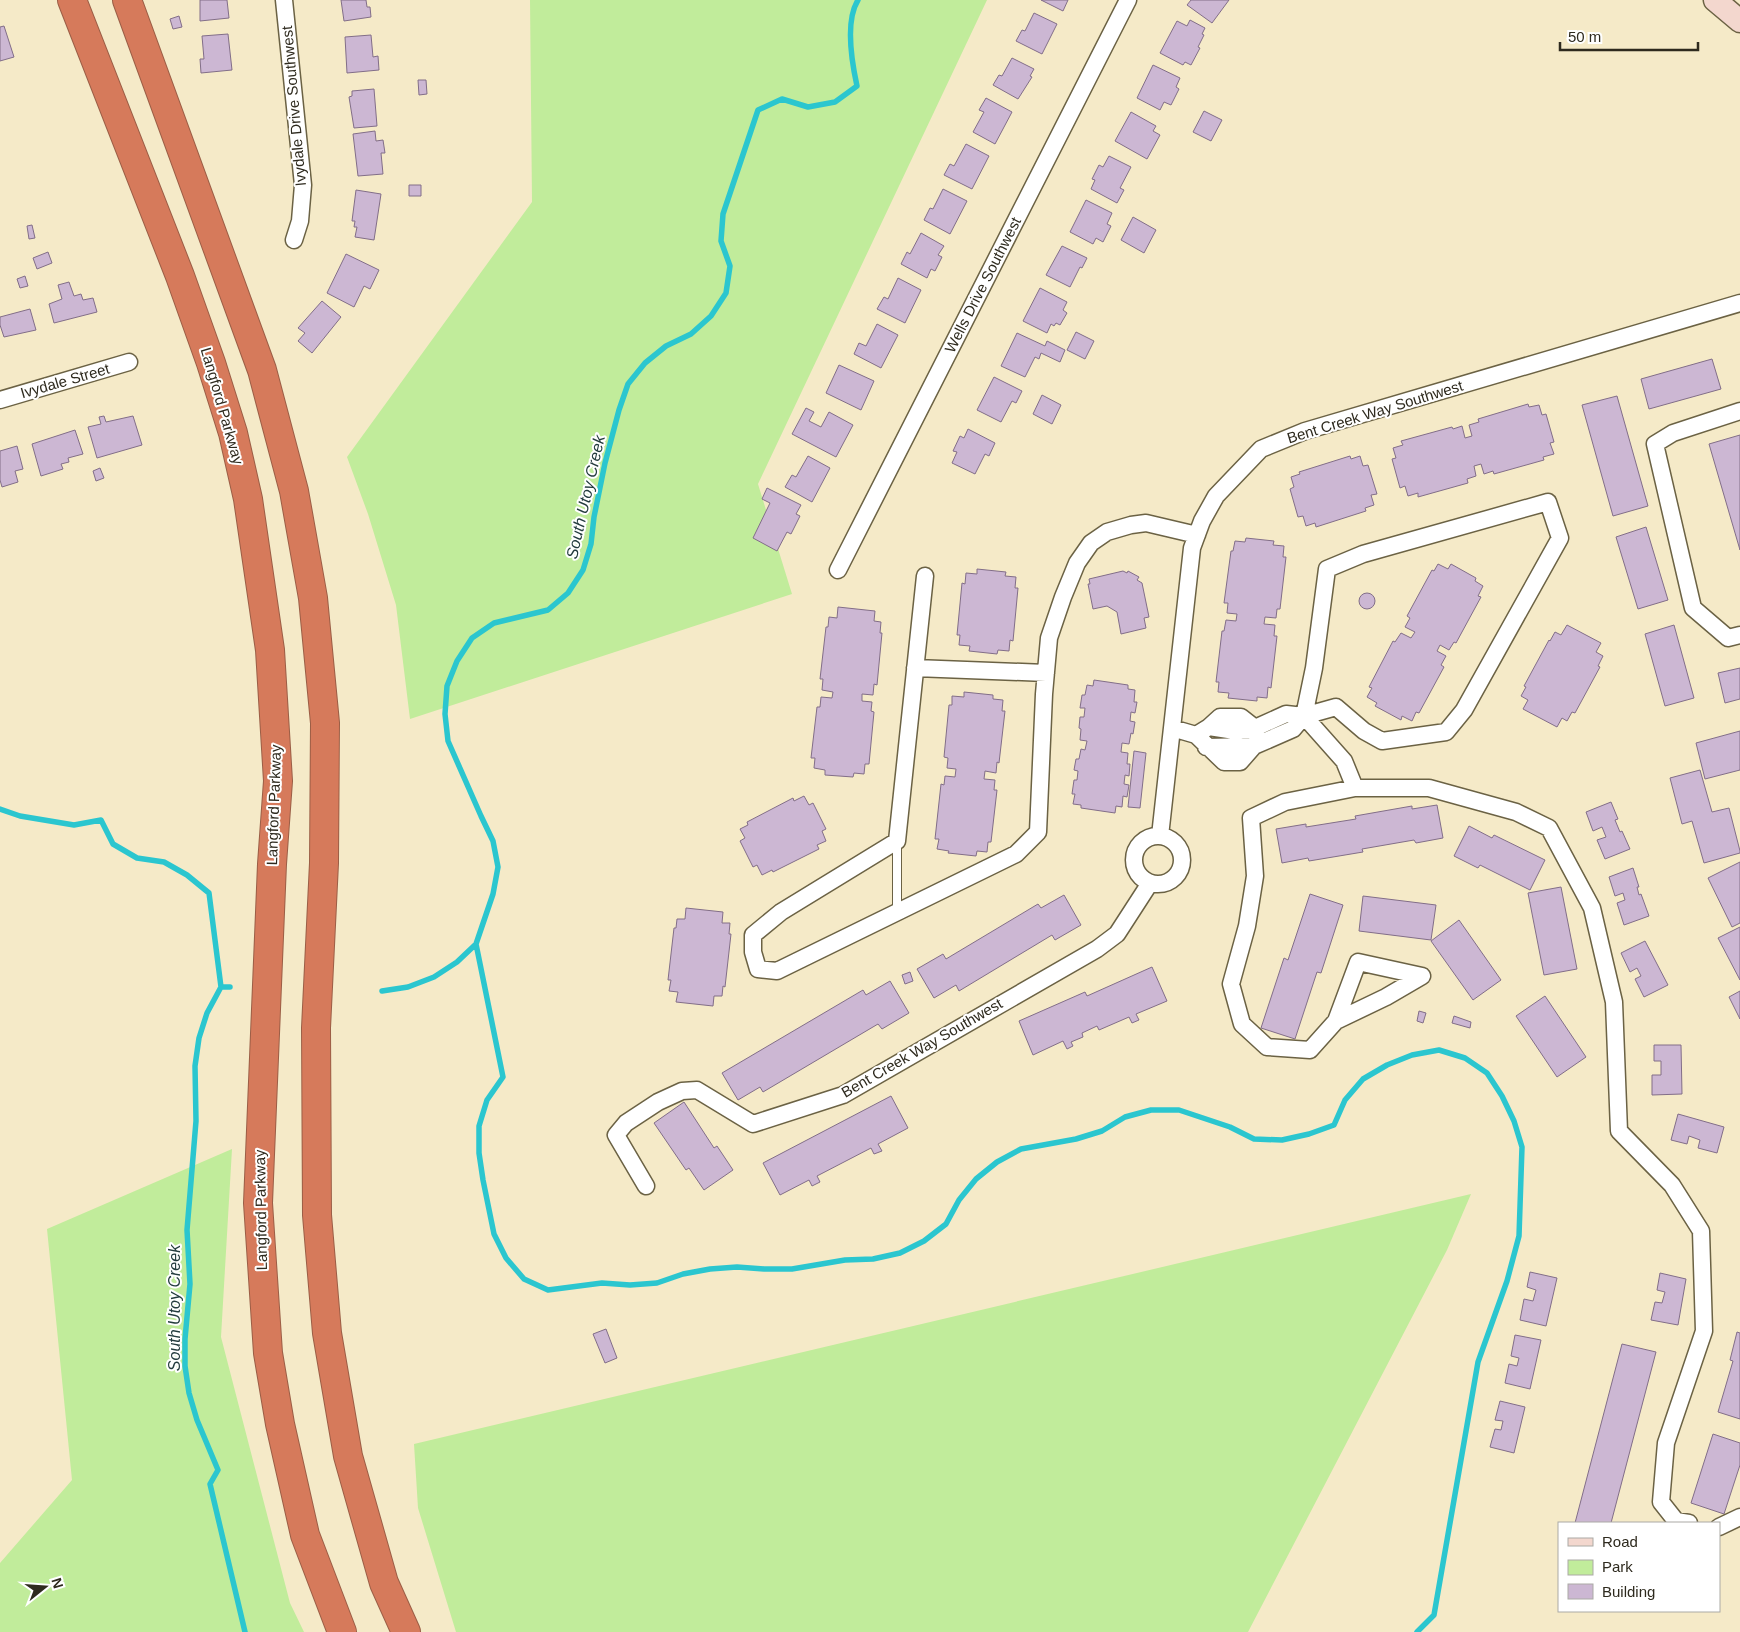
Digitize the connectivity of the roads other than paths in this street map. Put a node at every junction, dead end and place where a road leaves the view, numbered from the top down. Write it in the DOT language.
graph roads {
  1 [pos="72,0"];
  2 [pos="127,0"];
  3 [pos="284,0"];
  4 [pos="1128,0"];
  5 [pos="1715,0"];
  6 [pos="1740,21"];
  7 [pos="294,240"];
  8 [pos="1740,303"];
  9 [pos="129,362"];
  10 [pos="0,400"];
  11 [pos="1740,411"];
  12 [pos="1197,535"];
  13 [pos="838,570"];
  14 [pos="925,576"];
  15 [pos="1740,635"];
  16 [pos="915,668"];
  17 [pos="1046,673"];
  18 [pos="1304,716"];
  19 [pos="1172,728"];
  20 [pos="1204,736"];
  21 [pos="1256,739"];
  22 [pos="1355,788"];
  23 [pos="1160,836"];
  24 [pos="897,841"];
  25 [pos="1150,883"];
  26 [pos="897,913"];
  27 [pos="1336,1021"];
  28 [pos="646,1186"];
  29 [pos="1740,1517"];
  30 [pos="1682,1522"];
  31 [pos="1720,1527"];
  32 [pos="342,1632"];
  33 [pos="406,1632"];
  1 -- 32 [label="highway, Langford Parkway"];
  2 -- 33 [label="highway"];
  3 -- 7 [label="street, Ivydale Drive Southwest"];
  4 -- 13 [label="street, Wells Drive Southwest"];
  5 -- 6 [label="main road"];
  8 -- 12 [label="street, Bent Creek Way Southwest"];
  9 -- 10 [label="street, Ivydale Street"];
  11 -- 15 [label="street"];
  12 -- 17 [label="street"];
  12 -- 19 [label="street, Bent Creek Way Southwest"];
  14 -- 16 [label="street"];
  16 -- 17 [label="street"];
  16 -- 24 [label="street"];
  17 -- 26 [label="street"];
  18 -- 18 [label="street"];
  18 -- 21 [label="street"];
  18 -- 22 [label="street"];
  19 -- 20 [label="street"];
  19 -- 23 [label="street, Bent Creek Way Southwest"];
  20 -- 21 [label="street"];
  20 -- 21 [label="street"];
  22 -- 27 [label="street"];
  22 -- 30 [label="street"];
  23 -- 25 [label="street"];
  23 -- 25 [label="street"];
  24 -- 26 [label="lane"];
  24 -- 26 [label="street"];
  25 -- 28 [label="street, Bent Creek Way Southwest"];
  27 -- 27 [label="street"];
  29 -- 31 [label="street"];
}
